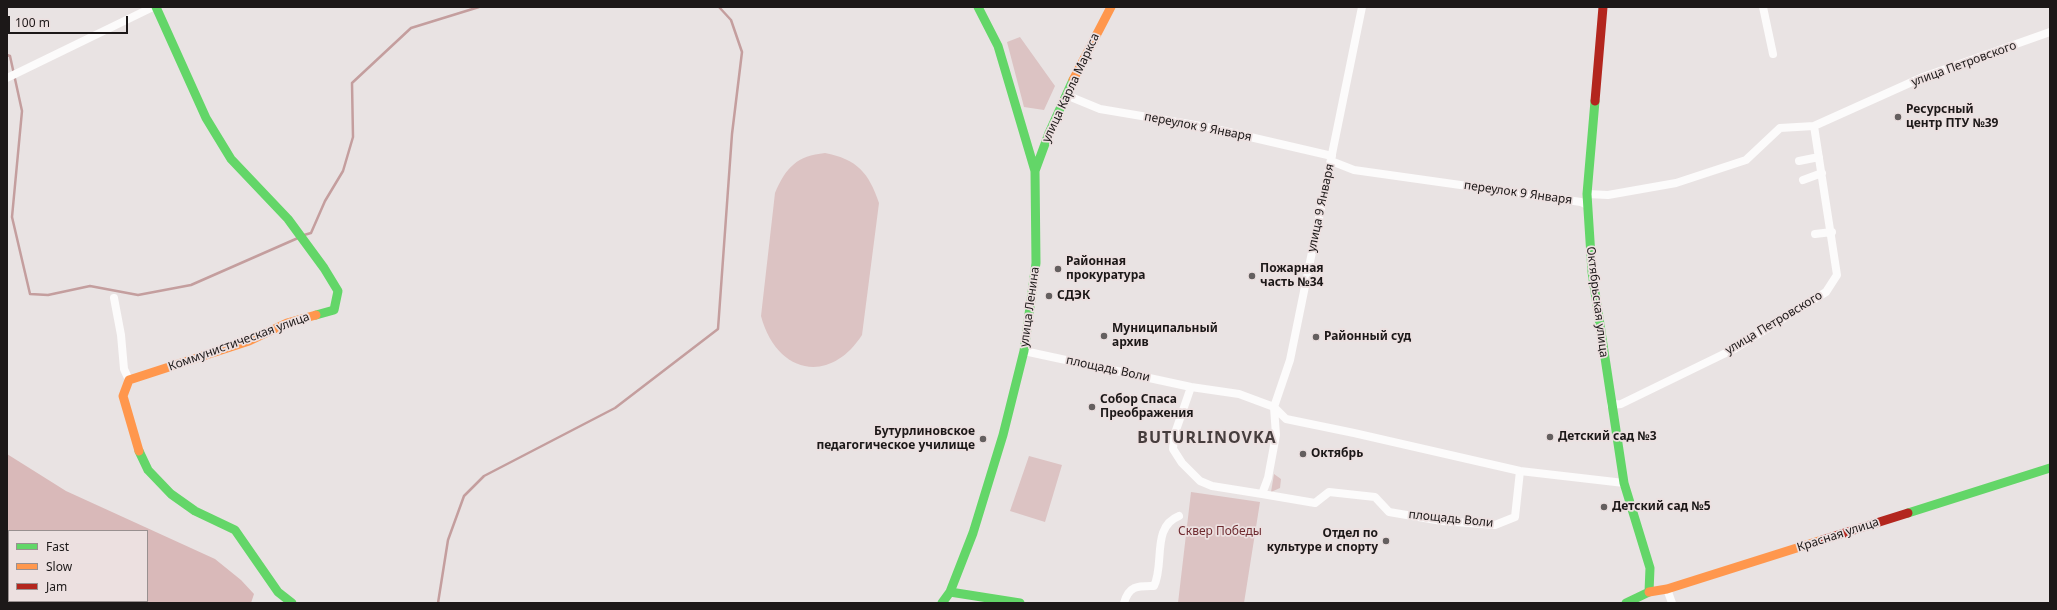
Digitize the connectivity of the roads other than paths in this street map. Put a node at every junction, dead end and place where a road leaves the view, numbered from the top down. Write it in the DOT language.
graph roads {
  1 [pos="152,7"];
  2 [pos="156,7"];
  3 [pos="978,7"];
  4 [pos="1111,7"];
  5 [pos="1362,7"];
  6 [pos="1603,7"];
  7 [pos="1763,7"];
  8 [pos="2050,32"];
  9 [pos="1773,54"];
  10 [pos="7,78"];
  11 [pos="1066,95"];
  12 [pos="1814,126"];
  13 [pos="1819,157"];
  14 [pos="1332,159"];
  15 [pos="1799,161"];
  16 [pos="1035,171"];
  17 [pos="1822,174"];
  18 [pos="1803,180"];
  19 [pos="1587,194"];
  20 [pos="1587,205"];
  21 [pos="1832,232"];
  22 [pos="1815,234"];
  23 [pos="114,298"];
  24 [pos="1024,351"];
  25 [pos="129,380"];
  26 [pos="1191,387"];
  27 [pos="1611,405"];
  28 [pos="1274,407"];
  29 [pos="2050,468"];
  30 [pos="1520,471"];
  31 [pos="1624,483"];
  32 [pos="1262,494"];
  33 [pos="1178,516"];
  34 [pos="1667,589"];
  35 [pos="950,592"];
  36 [pos="1649,592"];
  37 [pos="292,603"];
  38 [pos="942,603"];
  39 [pos="1020,603"];
  40 [pos="1124,603"];
  41 [pos="1626,603"];
  42 [pos="1672,603"];
  1 -- 10 [label="street"];
  2 -- 25 [label="main road, Коммунистическая улица"];
  3 -- 16 [label="main road, улица Ленина"];
  4 -- 11 [label="main road, улица Карла Маркса"];
  5 -- 14 [label="street, улица 9 Января"];
  6 -- 19 [label="main road, Октябрьская улица"];
  7 -- 9 [label="street"];
  8 -- 12 [label="street, улица Петровского"];
  11 -- 14 [label="street, переулок 9 Января"];
  11 -- 16 [label="main road, улица Карла Маркса"];
  12 -- 13 [label="street, улица Петровского"];
  12 -- 19 [label="street, улица Петровского"];
  13 -- 15 [label="street"];
  13 -- 17 [label="street, улица Петровского"];
  14 -- 20 [label="street, переулок 9 Января"];
  14 -- 28 [label="street, улица 9 Января"];
  16 -- 24 [label="main road, улица Ленина"];
  17 -- 18 [label="street"];
  17 -- 21 [label="street, улица Петровского"];
  19 -- 20 [label="main road, Октябрьская улица"];
  20 -- 27 [label="main road, Октябрьская улица"];
  21 -- 22 [label="street"];
  21 -- 27 [label="street, улица Петровского"];
  23 -- 25 [label="street"];
  24 -- 26 [label="street, площадь Воли"];
  24 -- 35 [label="main road, улица Ленина"];
  25 -- 37 [label="main road"];
  26 -- 28 [label="street, площадь Воли"];
  26 -- 32 [label="street, площадь Воли"];
  27 -- 31 [label="main road, Октябрьская улица"];
  28 -- 30 [label="street, площадь Воли"];
  28 -- 32 [label="street"];
  29 -- 34 [label="main road, Красная улица"];
  30 -- 31 [label="street"];
  30 -- 32 [label="street, площадь Воли"];
  31 -- 36 [label="main road, Октябрьская улица"];
  33 -- 40 [label="street"];
  34 -- 36 [label="main road, Красная улица"];
  34 -- 42 [label="street"];
  35 -- 38 [label="main road, улица Ленина"];
  35 -- 39 [label="main road"];
  36 -- 41 [label="main road, Красная улица"];
}
